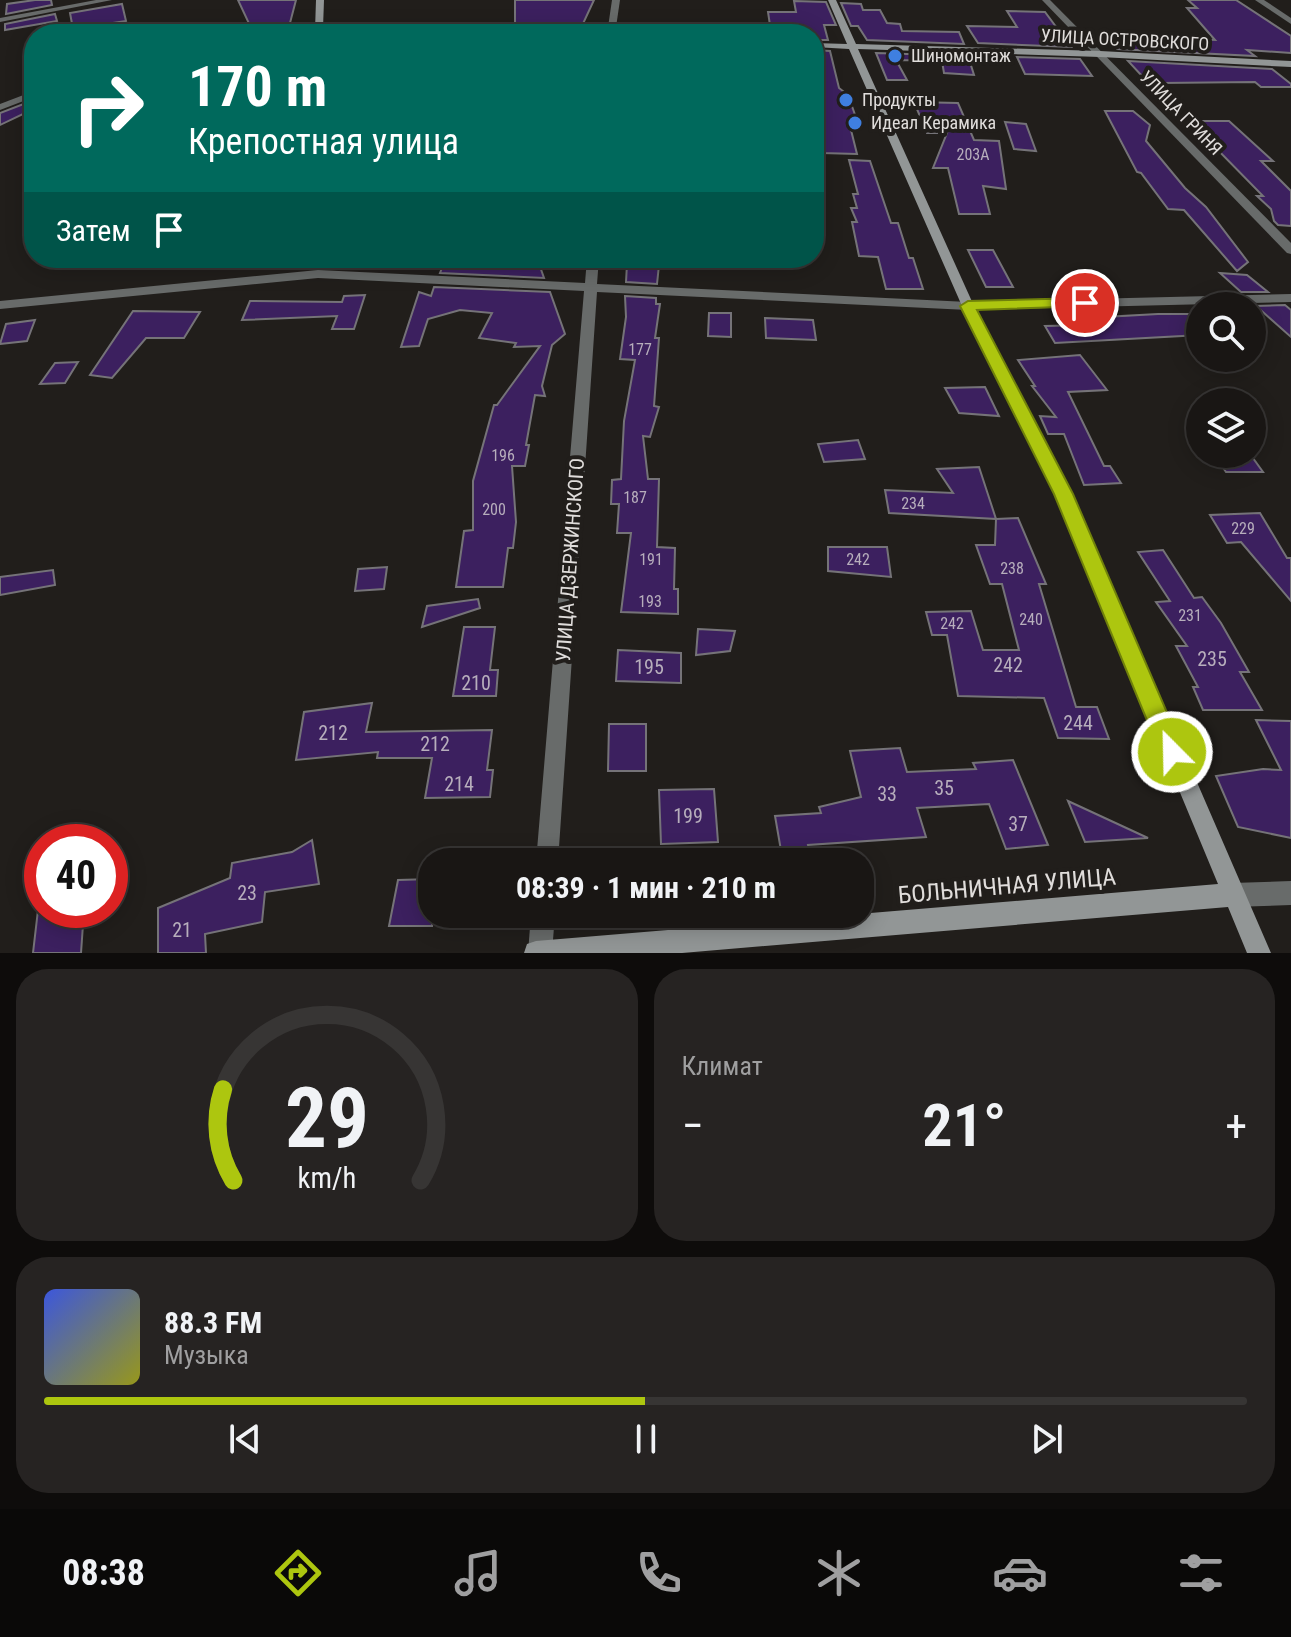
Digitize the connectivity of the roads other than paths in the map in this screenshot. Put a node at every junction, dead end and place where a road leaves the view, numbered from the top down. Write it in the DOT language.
graph roads {
  1 [pos="108,0"];
  2 [pos="320,0"];
  3 [pos="616,0"];
  4 [pos="832,0"];
  5 [pos="1046,0"];
  6 [pos="1259,0"];
  7 [pos="0,20"];
  8 [pos="1291,22"];
  9 [pos="319,24"];
  10 [pos="612,24"];
  11 [pos="824,45"];
  12 [pos="851,46"];
  13 [pos="1100,54"];
  14 [pos="1291,64"];
  15 [pos="24,98"];
  16 [pos="0,107"];
  17 [pos="1291,250"];
  18 [pos="318,268"];
  19 [pos="592,268"];
  20 [pos="318,274"];
  21 [pos="590,287"];
  22 [pos="1291,298"];
  23 [pos="0,305"];
  24 [pos="968,306"];
  25 [pos="548,848"];
  26 [pos="1291,893"];
  27 [pos="1232,895"];
  28 [pos="542,928"];
  29 [pos="539,953"];
  30 [pos="1259,953"];
  1 -- 7 [label="street"];
  2 -- 9 [label="street"];
  3 -- 10 [label="street"];
  4 -- 12 [label="street"];
  5 -- 13 [label="street, УЛИЦА ГРИНЯ"];
  6 -- 8 [label="street"];
  11 -- 12 [label="street, УЛИЦА ОСТРОВСКОГО"];
  12 -- 13 [label="street, УЛИЦА ОСТРОВСКОГО"];
  12 -- 24 [label="street"];
  13 -- 14 [label="street, УЛИЦА ОСТРОВСКОГО"];
  13 -- 17 [label="street, УЛИЦА ГРИНЯ"];
  15 -- 16 [label="street"];
  18 -- 20 [label="street"];
  19 -- 21 [label="street, УЛИЦА ДЗЕРЖИНСКОГО"];
  20 -- 21 [label="street"];
  20 -- 23 [label="street"];
  21 -- 24 [label="street"];
  21 -- 25 [label="street, УЛИЦА ДЗЕРЖИНСКОГО"];
  22 -- 24 [label="street"];
  24 -- 27 [label="street"];
  26 -- 27 [label="street, БОЛЬНИЧНАЯ УЛИЦА"];
  27 -- 29 [label="street, БОЛЬНИЧНАЯ УЛИЦА"];
  27 -- 30 [label="street"];
  28 -- 29 [label="street"];
}
